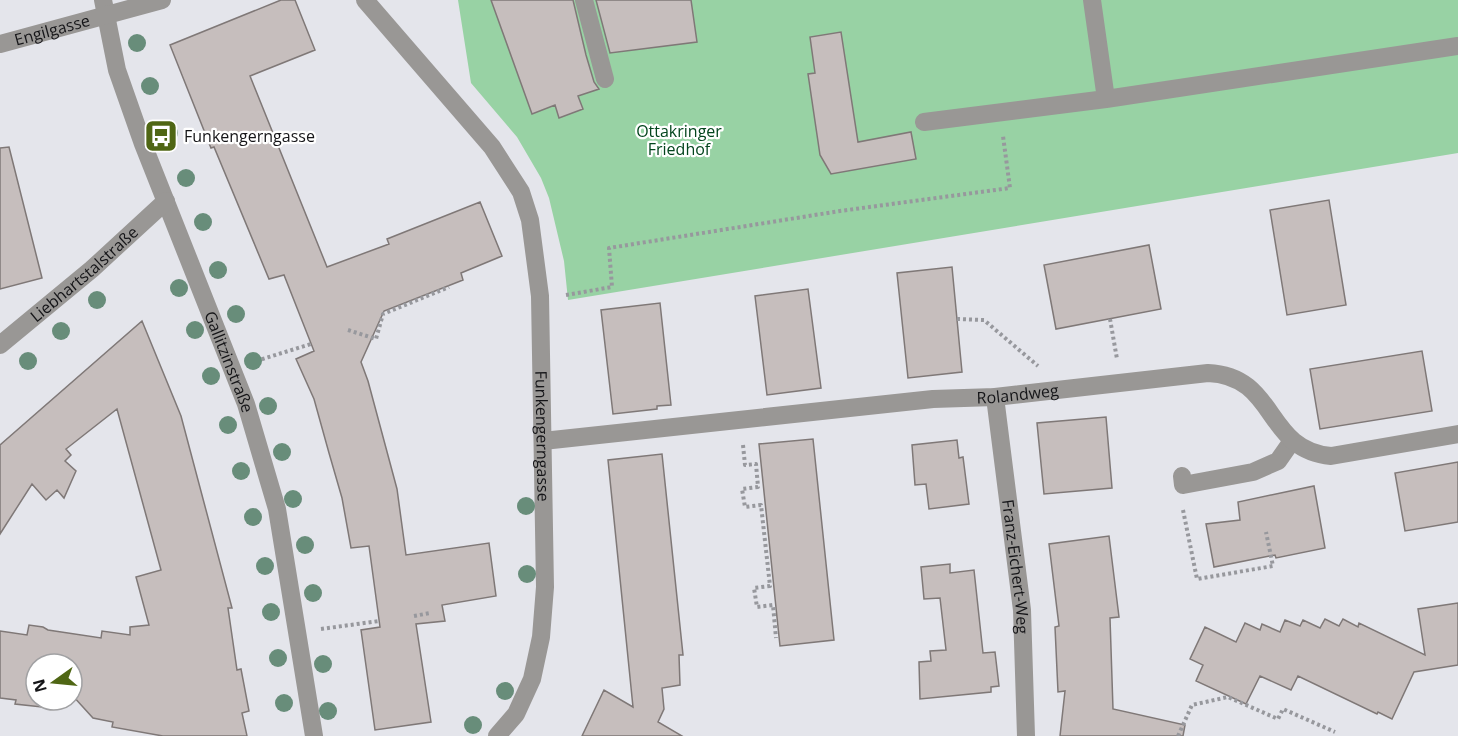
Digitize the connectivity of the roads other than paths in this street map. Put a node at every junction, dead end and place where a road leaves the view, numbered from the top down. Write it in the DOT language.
graph roads {
  1 [pos="162,0"];
  2 [pos="365,0"];
  3 [pos="584,0"];
  4 [pos="1092,0"];
  5 [pos="104,8"];
  6 [pos="0,44"];
  7 [pos="1458,46"];
  8 [pos="605,80"];
  9 [pos="1106,99"];
  10 [pos="924,123"];
  11 [pos="166,201"];
  12 [pos="0,345"];
  13 [pos="995,397"];
  14 [pos="1458,434"];
  15 [pos="543,441"];
  16 [pos="1292,441"];
  17 [pos="1182,481"];
  18 [pos="314,736"];
  19 [pos="496,736"];
  20 [pos="1026,736"];
  1 -- 5 [label="street, Engilgasse"];
  2 -- 15 [label="street, Funkengerngasse"];
  3 -- 8 [label="street"];
  4 -- 9 [label="street"];
  5 -- 6 [label="street, Engilgasse"];
  5 -- 11 [label="street, Gallitzinstraße"];
  7 -- 9 [label="street"];
  9 -- 10 [label="street"];
  11 -- 12 [label="street, Liebhartstalstraße"];
  11 -- 18 [label="street, Gallitzinstraße"];
  13 -- 15 [label="street, Rolandweg"];
  13 -- 16 [label="street, Rolandweg"];
  13 -- 20 [label="street, Franz-Eichert-Weg"];
  14 -- 16 [label="street, Rolandweg"];
  15 -- 19 [label="street, Funkengerngasse"];
  16 -- 17 [label="street"];
}
